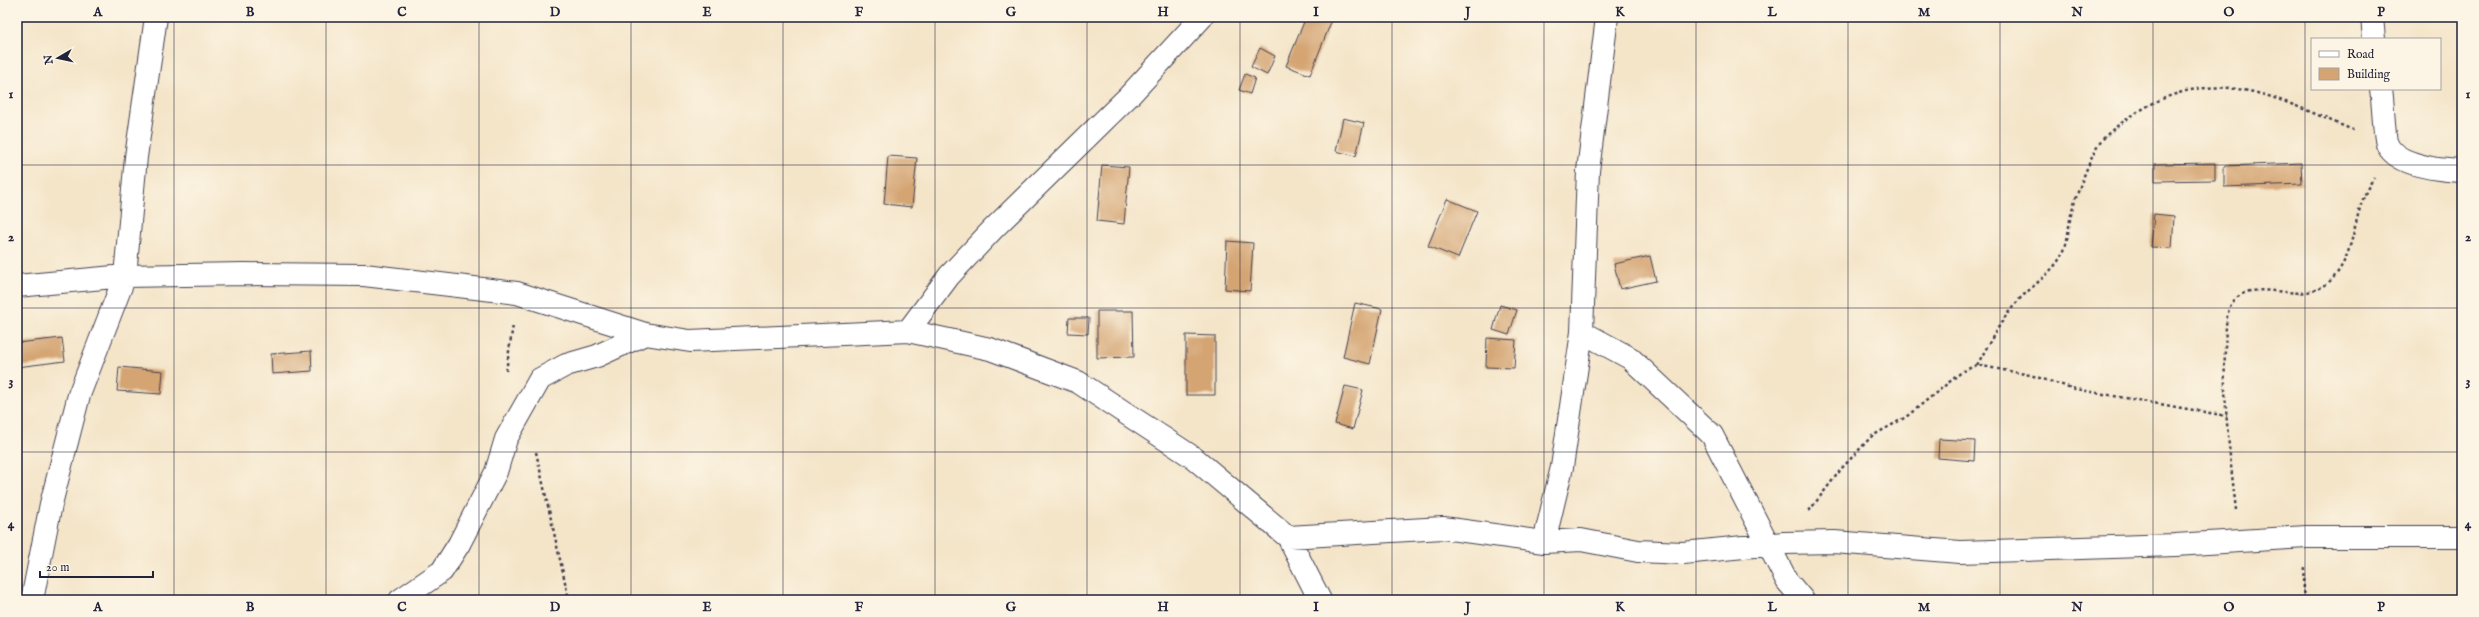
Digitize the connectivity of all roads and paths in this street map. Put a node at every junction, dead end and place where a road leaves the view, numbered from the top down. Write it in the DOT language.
graph roads {
  1 [pos="156,17"];
  2 [pos="1202,17"];
  3 [pos="1607,17"];
  4 [pos="2372,17"];
  5 [pos="2374,38"];
  6 [pos="2382,90"];
  7 [pos="2392,151"];
  8 [pos="2462,171"];
  9 [pos="125,276"];
  10 [pos="17,286"];
  11 [pos="517,293"];
  12 [pos="908,331"];
  13 [pos="1582,332"];
  14 [pos="645,334"];
  15 [pos="1978,365"];
  16 [pos="521,413"];
  17 [pos="2227,416"];
  18 [pos="1288,537"];
  19 [pos="2462,537"];
  20 [pos="1544,542"];
  21 [pos="2227,542"];
  22 [pos="1776,543"];
  23 [pos="32,600"];
  24 [pos="400,600"];
  25 [pos="569,600"];
  26 [pos="1320,600"];
  27 [pos="1803,600"];
  1 -- 9 [label="street"];
  2 -- 12 [label="street"];
  3 -- 13 [label="street"];
  4 -- 5 [label="street"];
  6 -- 7 [label="street"];
  7 -- 8 [label="street"];
  7 -- 15 [label="path"];
  7 -- 17 [label="path"];
  9 -- 10 [label="street"];
  9 -- 11 [label="street"];
  9 -- 23 [label="street"];
  11 -- 14 [label="street"];
  11 -- 16 [label="path"];
  12 -- 14 [label="street"];
  12 -- 18 [label="street"];
  13 -- 20 [label="street"];
  13 -- 22 [label="street"];
  14 -- 16 [label="street"];
  15 -- 17 [label="path"];
  15 -- 22 [label="path"];
  16 -- 24 [label="street"];
  16 -- 25 [label="path"];
  17 -- 21 [label="path"];
  18 -- 20 [label="street"];
  18 -- 26 [label="street"];
  19 -- 21 [label="street"];
  20 -- 22 [label="street"];
  21 -- 22 [label="street"];
  22 -- 27 [label="street"];
}
